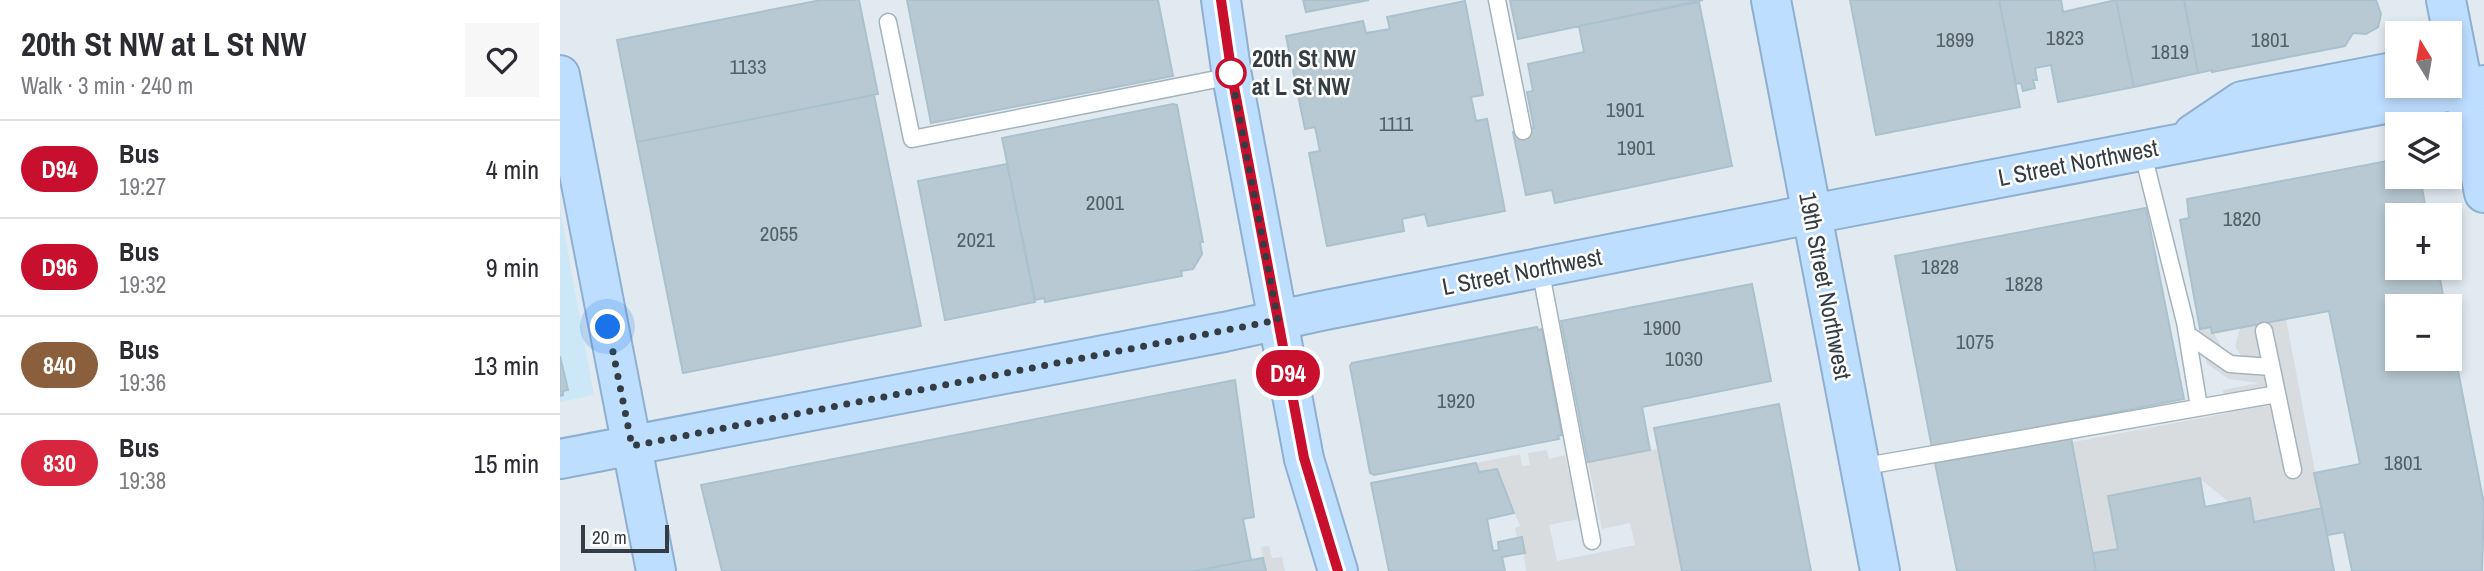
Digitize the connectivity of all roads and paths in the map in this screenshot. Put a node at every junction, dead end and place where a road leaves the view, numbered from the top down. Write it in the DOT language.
graph roads {
  1 [pos="1221,0"];
  2 [pos="1497,0"];
  3 [pos="1771,0"];
  4 [pos="2446,0"];
  5 [pos="888,22"];
  6 [pos="2385,74"];
  7 [pos="2464,74"];
  8 [pos="560,75"];
  9 [pos="1232,76"];
  10 [pos="1522,131"];
  11 [pos="2179,143"];
  12 [pos="2142,150"];
  13 [pos="2484,193"];
  14 [pos="1812,214"];
  15 [pos="1540,268"];
  16 [pos="1278,320"];
  17 [pos="2264,331"];
  18 [pos="2187,334"];
  19 [pos="2271,367"];
  20 [pos="2277,394"];
  21 [pos="2199,407"];
  22 [pos="632,446"];
  23 [pos="560,459"];
  24 [pos="1860,467"];
  25 [pos="2292,471"];
  26 [pos="1592,541"];
  27 [pos="656,571"];
  28 [pos="1338,571"];
  29 [pos="1880,571"];
  1 -- 9 [label="street"];
  2 -- 10 [label="lane"];
  3 -- 14 [label="street, 19th Street Northwest"];
  4 -- 7 [label="street"];
  5 -- 9 [label="lane"];
  6 -- 11 [label="street"];
  7 -- 11 [label="street, L Street Northwest"];
  7 -- 13 [label="street"];
  8 -- 22 [label="street"];
  9 -- 16 [label="street"];
  11 -- 12 [label="street, L Street Northwest"];
  12 -- 14 [label="street, L Street Northwest"];
  12 -- 18 [label="lane"];
  14 -- 15 [label="street, L Street Northwest"];
  14 -- 24 [label="street, 19th Street Northwest"];
  15 -- 16 [label="street, L Street Northwest"];
  15 -- 26 [label="lane"];
  16 -- 22 [label="street, L Street Northwest"];
  16 -- 28 [label="street"];
  17 -- 19 [label="lane"];
  18 -- 19 [label="lane"];
  18 -- 21 [label="lane"];
  19 -- 20 [label="lane"];
  20 -- 21 [label="lane"];
  20 -- 25 [label="lane"];
  21 -- 24 [label="lane"];
  22 -- 23 [label="street, L Street Northwest"];
  22 -- 27 [label="street"];
  24 -- 29 [label="street, 19th Street Northwest"];
}
